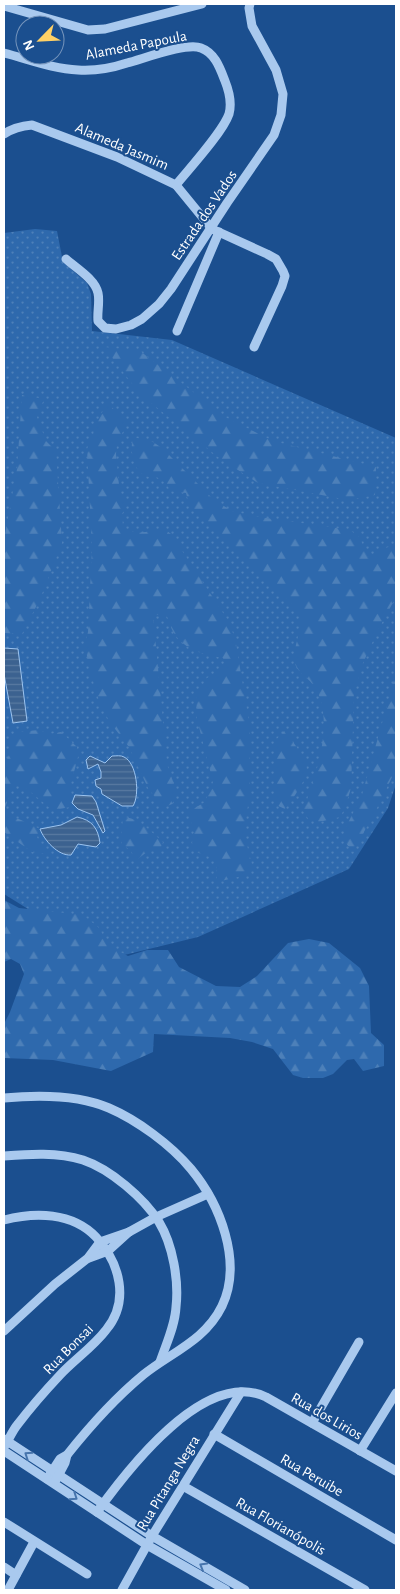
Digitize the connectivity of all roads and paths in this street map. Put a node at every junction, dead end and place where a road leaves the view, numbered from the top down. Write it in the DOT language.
graph roads {
  1 [pos="202,4"];
  2 [pos="250,4"];
  3 [pos="4,6"];
  4 [pos="4,53"];
  5 [pos="4,134"];
  6 [pos="176,185"];
  7 [pos="215,231"];
  8 [pos="66,259"];
  9 [pos="177,331"];
  10 [pos="254,347"];
  11 [pos="4,1098"];
  12 [pos="4,1156"];
  13 [pos="208,1194"];
  14 [pos="155,1218"];
  15 [pos="4,1220"];
  16 [pos="129,1232"];
  17 [pos="100,1242"];
  18 [pos="108,1251"];
  19 [pos="88,1258"];
  20 [pos="4,1331"];
  21 [pos="358,1342"];
  22 [pos="160,1362"];
  23 [pos="241,1392"];
  24 [pos="396,1393"];
  25 [pos="312,1423"];
  26 [pos="214,1434"];
  27 [pos="5,1441"];
  28 [pos="4,1451"];
  29 [pos="360,1451"];
  30 [pos="396,1471"];
  31 [pos="53,1477"];
  32 [pos="182,1486"];
  33 [pos="103,1504"];
  34 [pos="97,1512"];
  35 [pos="4,1522"];
  36 [pos="152,1536"];
  37 [pos="396,1540"];
  38 [pos="34,1542"];
  39 [pos="147,1545"];
  40 [pos="179,1557"];
  41 [pos="4,1567"];
  42 [pos="87,1574"];
  43 [pos="16,1575"];
  44 [pos="8,1590"];
  45 [pos="122,1590"];
  46 [pos="226,1590"];
  47 [pos="245,1590"];
  48 [pos="365,1590"];
  1 -- 3 [label="street"];
  2 -- 7 [label="street, Estrada dos Vados"];
  4 -- 6 [label="street, Alameda Papoula"];
  5 -- 6 [label="street, Alameda Jasmim"];
  6 -- 7 [label="street, Alameda Jasmim"];
  7 -- 8 [label="street, Estrada dos Vados"];
  7 -- 9 [label="street"];
  7 -- 10 [label="street"];
  11 -- 13 [label="street"];
  12 -- 14 [label="street"];
  13 -- 14 [label="street"];
  13 -- 22 [label="street"];
  14 -- 16 [label="street"];
  14 -- 22 [label="street"];
  15 -- 17 [label="street, Rua Bonsai"];
  16 -- 17 [label="street"];
  16 -- 18 [label="street"];
  17 -- 18 [label="street, Rua Bonsai"];
  17 -- 19 [label="street"];
  18 -- 19 [label="street"];
  18 -- 27 [label="street, Rua Bonsai"];
  19 -- 20 [label="street"];
  21 -- 25 [label="street"];
  22 -- 31 [label="street"];
  23 -- 25 [label="street, Rua dos Lirios"];
  23 -- 26 [label="street, Rua Pitanga Negra"];
  23 -- 33 [label="street"];
  24 -- 29 [label="street"];
  25 -- 29 [label="street, Rua dos Lirios"];
  26 -- 32 [label="street, Rua Pitanga Negra"];
  26 -- 37 [label="street, Rua Peruibe"];
  31 -- 27 [label="street, one-way"];
  28 -- 31 [label="street"];
  29 -- 30 [label="street, Rua dos Lirios"];
  31 -- 33 [label="street"];
  31 -- 34 [label="street, one-way"];
  32 -- 36 [label="street, Rua Pitanga Negra"];
  32 -- 48 [label="street, Rua Florianópolis"];
  33 -- 34 [label="street"];
  33 -- 36 [label="street"];
  34 -- 39 [label="street"];
  35 -- 38 [label="street"];
  36 -- 39 [label="street, Rua Pitanga Negra"];
  36 -- 40 [label="street"];
  38 -- 42 [label="street"];
  38 -- 43 [label="street"];
  39 -- 40 [label="street"];
  39 -- 45 [label="street, Rua Pitanga Negra"];
  40 -- 46 [label="street"];
  47 -- 40 [label="street, one-way"];
  41 -- 43 [label="street"];
  43 -- 44 [label="street"];
}
